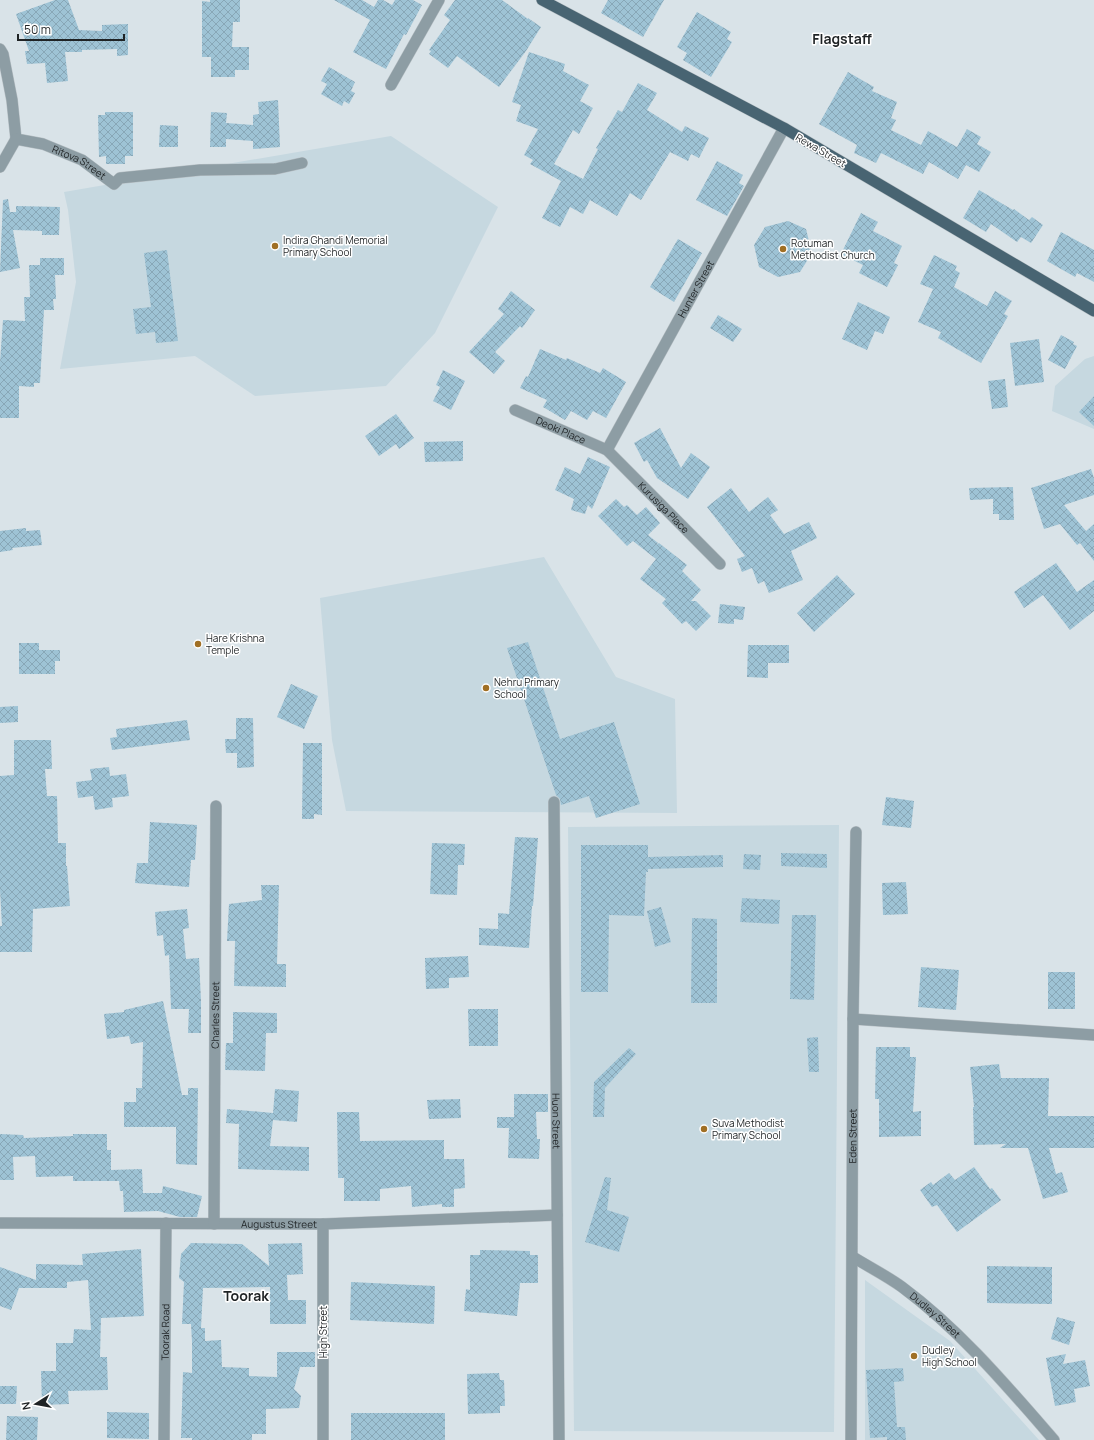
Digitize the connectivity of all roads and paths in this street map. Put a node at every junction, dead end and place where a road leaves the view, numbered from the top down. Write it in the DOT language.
graph roads {
  1 [pos="439,0"];
  2 [pos="542,0"];
  3 [pos="0,49"];
  4 [pos="391,85"];
  5 [pos="784,128"];
  6 [pos="16,139"];
  7 [pos="302,163"];
  8 [pos="0,167"];
  9 [pos="1094,311"];
  10 [pos="515,410"];
  11 [pos="607,450"];
  12 [pos="720,564"];
  13 [pos="554,802"];
  14 [pos="216,806"];
  15 [pos="856,832"];
  16 [pos="853,1019"];
  17 [pos="1094,1035"];
  18 [pos="557,1216"];
  19 [pos="0,1223"];
  20 [pos="166,1224"];
  21 [pos="214,1224"];
  22 [pos="323,1224"];
  23 [pos="853,1257"];
  24 [pos="164,1440"];
  25 [pos="323,1440"];
  26 [pos="559,1440"];
  27 [pos="851,1440"];
  28 [pos="1054,1440"];
  1 -- 4 [label="street"];
  2 -- 5 [label="main road, Rewa Street"];
  3 -- 6 [label="street"];
  5 -- 9 [label="main road, Rewa Street"];
  5 -- 11 [label="street, Hunter Street"];
  6 -- 7 [label="street, Ritova Street"];
  6 -- 8 [label="street"];
  10 -- 11 [label="street, Deoki Place"];
  11 -- 12 [label="street, Kurusiga Place"];
  13 -- 18 [label="street, Huon Street"];
  14 -- 21 [label="street, Charles Street"];
  15 -- 16 [label="street, Eden Street"];
  16 -- 17 [label="street"];
  16 -- 23 [label="street, Eden Street"];
  18 -- 22 [label="street, Augustus Street"];
  18 -- 26 [label="street, Huon Street"];
  19 -- 20 [label="street, Augustus Street"];
  20 -- 21 [label="street, Augustus Street"];
  20 -- 24 [label="street, Toorak Road"];
  21 -- 22 [label="street, Augustus Street"];
  22 -- 25 [label="street, High Street"];
  23 -- 27 [label="street, Eden Street"];
  23 -- 28 [label="street, Dudley Street"];
}
